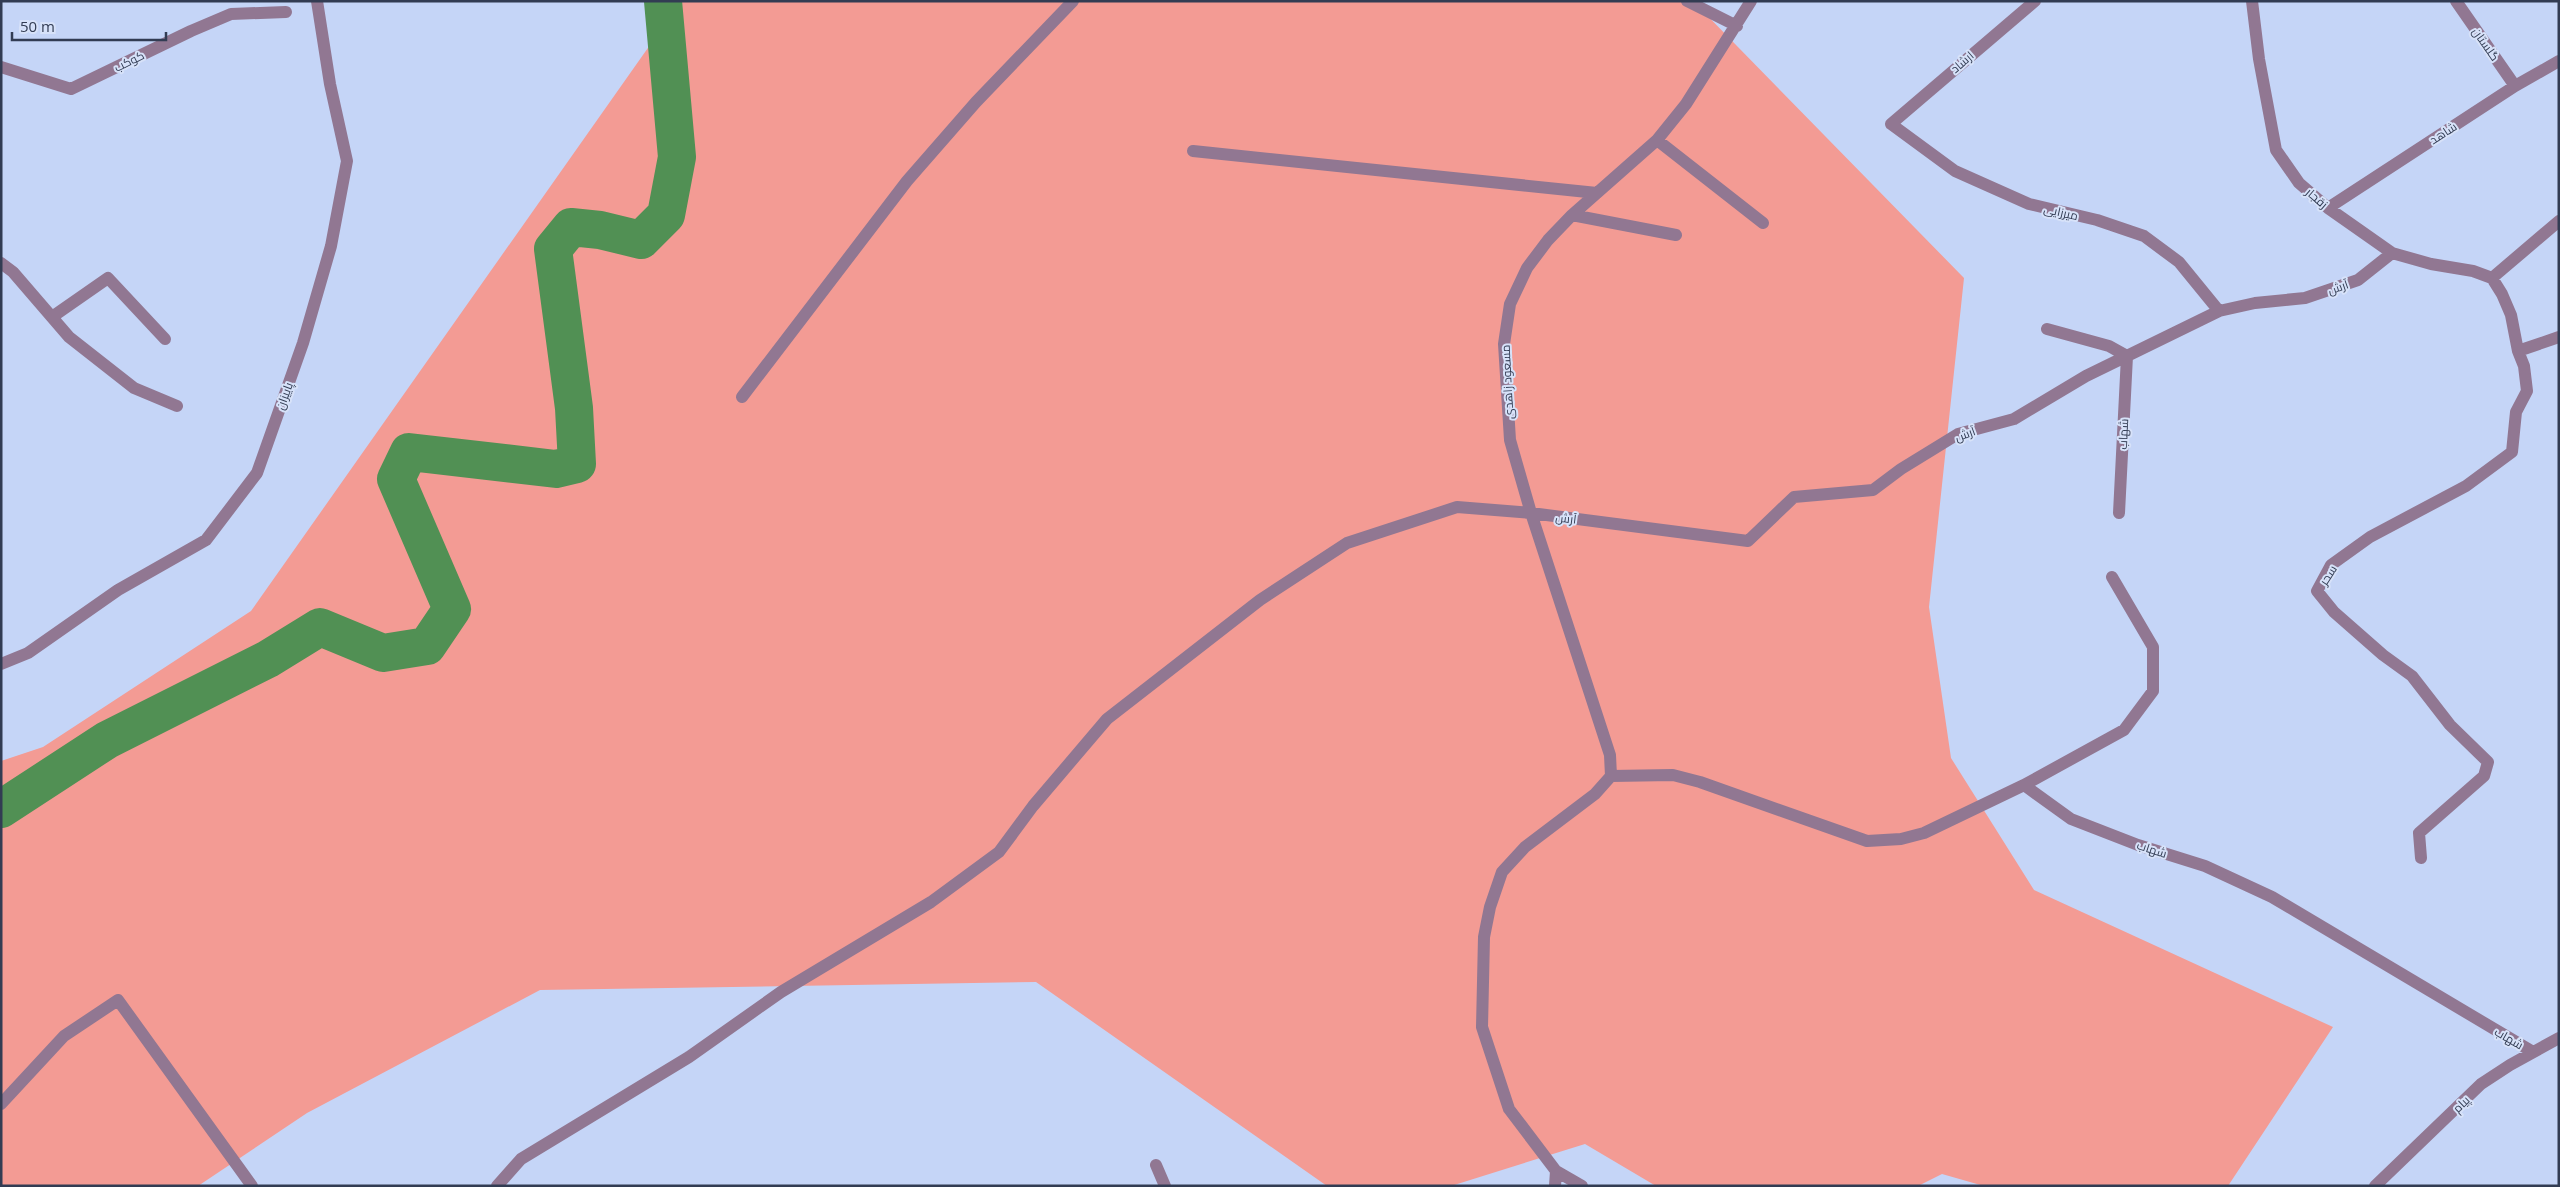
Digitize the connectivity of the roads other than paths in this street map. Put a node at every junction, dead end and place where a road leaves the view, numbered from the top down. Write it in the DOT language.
graph roads {
  1 [pos="317,1"];
  2 [pos="1073,1"];
  3 [pos="1687,1"];
  4 [pos="1751,1"];
  5 [pos="2035,1"];
  6 [pos="2252,1"];
  7 [pos="2456,1"];
  8 [pos="286,12"];
  9 [pos="1737,26"];
  10 [pos="2559,61"];
  11 [pos="1,67"];
  12 [pos="2515,86"];
  13 [pos="1891,124"];
  14 [pos="1657,140"];
  15 [pos="1193,151"];
  16 [pos="1597,193"];
  17 [pos="2328,208"];
  18 [pos="1572,215"];
  19 [pos="2559,221"];
  20 [pos="1763,223"];
  21 [pos="1676,235"];
  22 [pos="2392,253"];
  23 [pos="1,263"];
  24 [pos="2492,278"];
  25 [pos="2219,312"];
  26 [pos="52,317"];
  27 [pos="2047,329"];
  28 [pos="2559,337"];
  29 [pos="165,339"];
  30 [pos="2518,351"];
  31 [pos="2127,356"];
  32 [pos="742,397"];
  33 [pos="177,406"];
  34 [pos="1531,513"];
  35 [pos="2120,513"];
  36 [pos="2112,577"];
  37 [pos="1,664"];
  38 [pos="1611,776"];
  39 [pos="2024,785"];
  40 [pos="2421,858"];
  41 [pos="2559,1038"];
  42 [pos="2534,1052"];
  43 [pos="1,1104"];
  44 [pos="1156,1165"];
  45 [pos="1556,1171"];
  46 [pos="252,1186"];
  47 [pos="497,1186"];
  48 [pos="1166,1186"];
  49 [pos="1555,1186"];
  50 [pos="1582,1186"];
  51 [pos="2375,1186"];
  1 -- 37 [label="street, پاییزان"];
  2 -- 32 [label="street"];
  3 -- 9 [label="street"];
  4 -- 9 [label="street, مسعود زاهدی"];
  5 -- 13 [label="street, ارشاد"];
  6 -- 17 [label="street, زقجار"];
  7 -- 12 [label="street, گلستان"];
  8 -- 11 [label="street, کوکب"];
  9 -- 14 [label="street, مسعود زاهدی"];
  10 -- 12 [label="street, شاهد"];
  12 -- 17 [label="street, شاهد"];
  13 -- 25 [label="street, میرزایی"];
  14 -- 16 [label="street, مسعود زاهدی"];
  14 -- 20 [label="street"];
  15 -- 16 [label="street"];
  16 -- 18 [label="street, مسعود زاهدی"];
  17 -- 22 [label="street, زقجار"];
  18 -- 21 [label="street"];
  18 -- 34 [label="street, مسعود زاهدی"];
  19 -- 24 [label="street"];
  22 -- 24 [label="street, زقجار"];
  22 -- 25 [label="street, آرش"];
  23 -- 26 [label="street"];
  24 -- 30 [label="street, سحر"];
  25 -- 31 [label="street, آرش"];
  26 -- 29 [label="street"];
  26 -- 33 [label="street"];
  27 -- 31 [label="street"];
  28 -- 30 [label="street"];
  30 -- 40 [label="street, سحر"];
  31 -- 34 [label="street, آرش"];
  31 -- 35 [label="street, شهاب"];
  34 -- 38 [label="street, مسعود زاهدی"];
  34 -- 47 [label="street"];
  36 -- 39 [label="street"];
  38 -- 39 [label="street"];
  38 -- 45 [label="street"];
  39 -- 42 [label="street, شهاب"];
  41 -- 42 [label="street, پیام"];
  42 -- 51 [label="street, پیام"];
  43 -- 46 [label="street"];
  44 -- 48 [label="street"];
  45 -- 49 [label="street"];
  45 -- 50 [label="street"];
}
